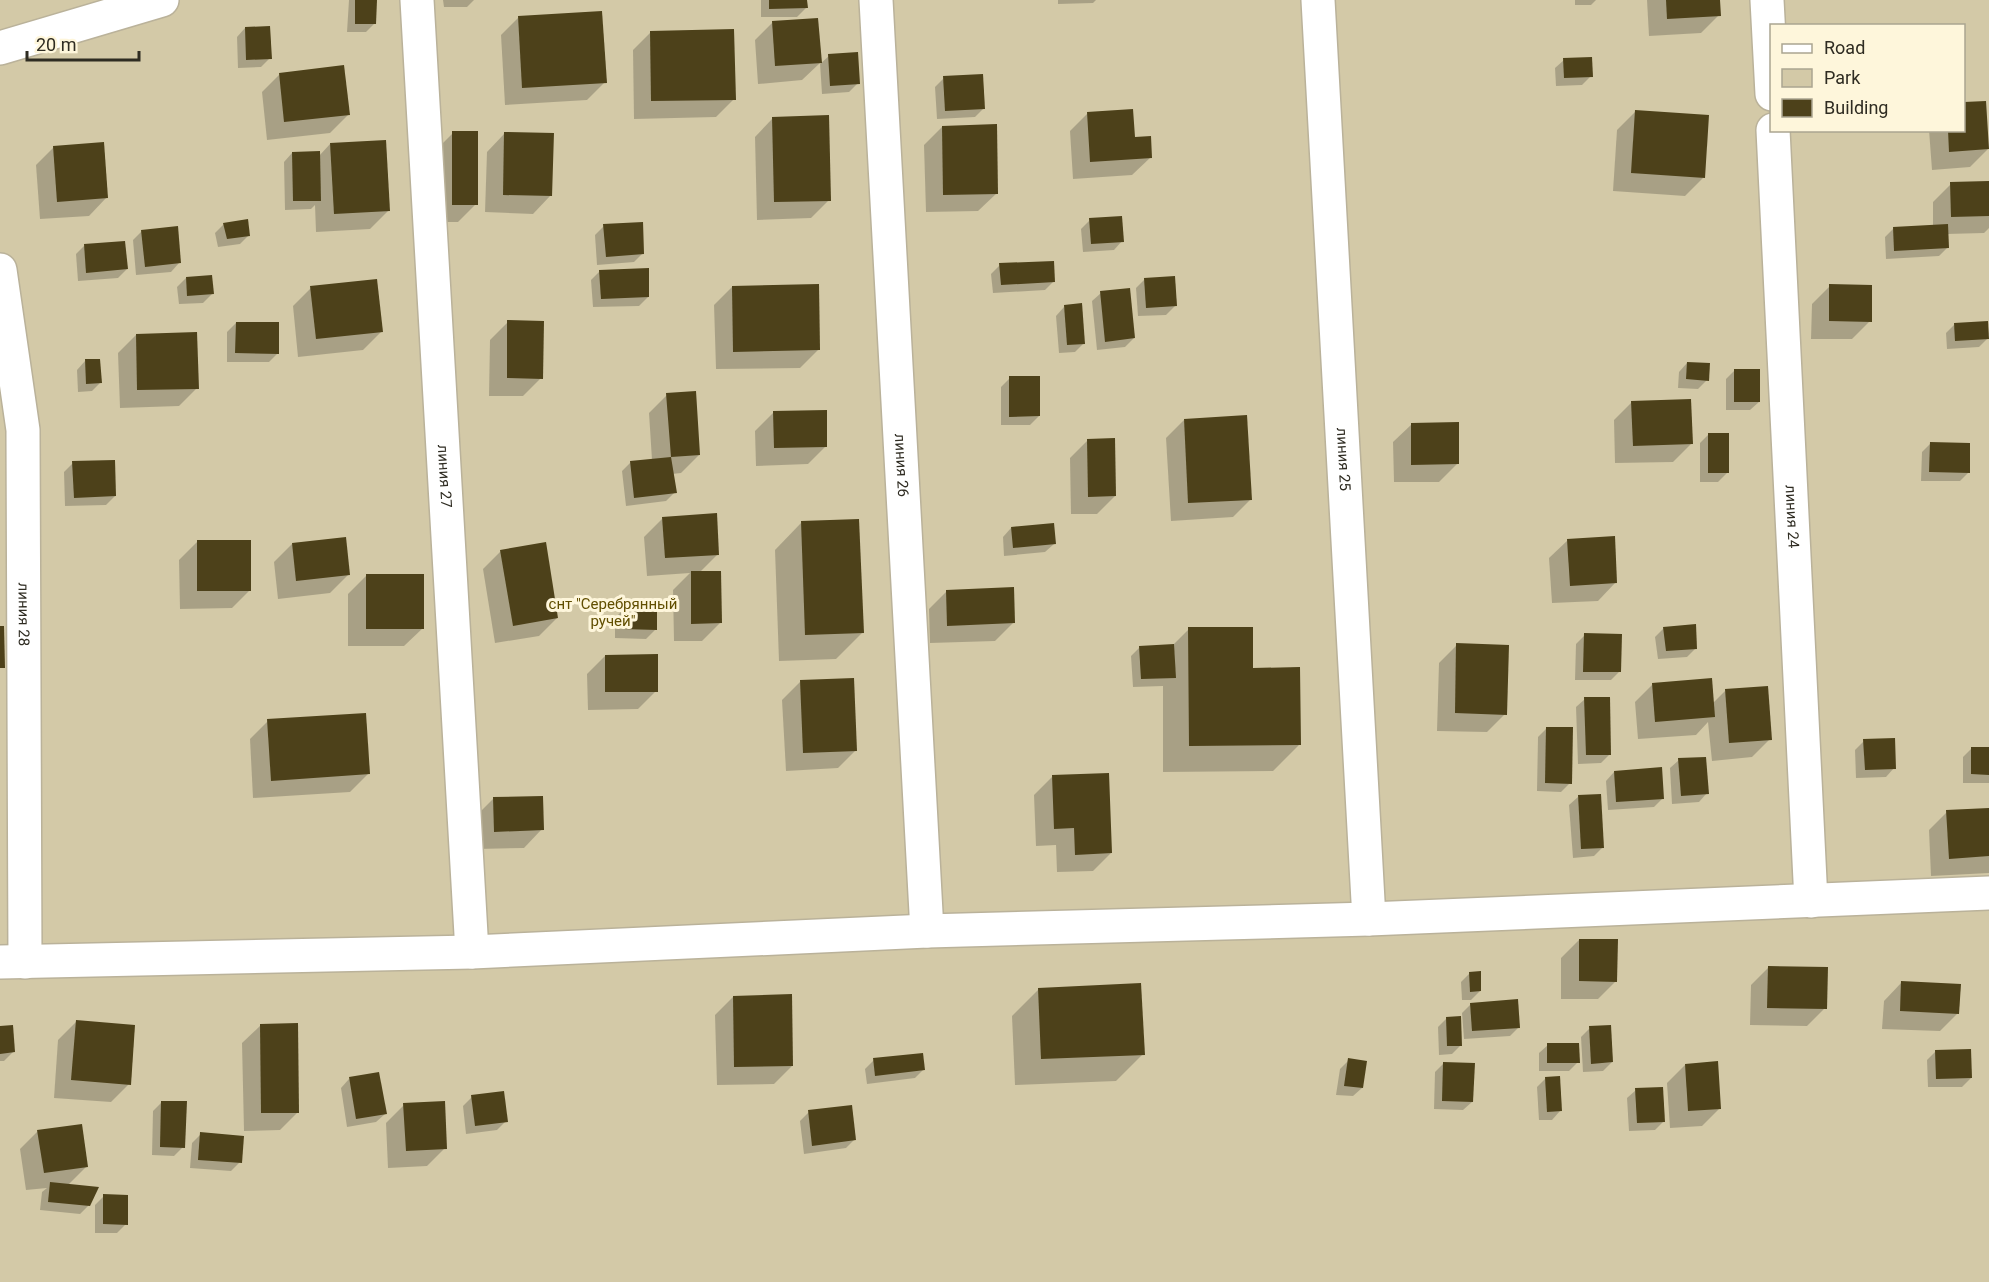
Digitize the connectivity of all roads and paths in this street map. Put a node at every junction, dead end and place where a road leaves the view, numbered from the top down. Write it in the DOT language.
graph roads {
  1 [pos="162,0"];
  2 [pos="417,0"];
  3 [pos="876,0"];
  4 [pos="1318,0"];
  5 [pos="1767,0"];
  6 [pos="0,48"];
  7 [pos="1770,56"];
  8 [pos="1773,132"];
  9 [pos="0,270"];
  10 [pos="1989,893"];
  11 [pos="1811,901"];
  12 [pos="1369,919"];
  13 [pos="927,931"];
  14 [pos="472,952"];
  15 [pos="13,962"];
  1 -- 6 [label="street"];
  2 -- 14 [label="street, линия 27"];
  3 -- 13 [label="street, линия 26"];
  4 -- 12 [label="street, линия 25"];
  5 -- 7 [label="street"];
  8 -- 11 [label="street, линия 24"];
  9 -- 15 [label="street, линия 28"];
  10 -- 11 [label="street"];
  11 -- 12 [label="street"];
  12 -- 13 [label="street"];
  13 -- 14 [label="street"];
  14 -- 15 [label="street"];
}
